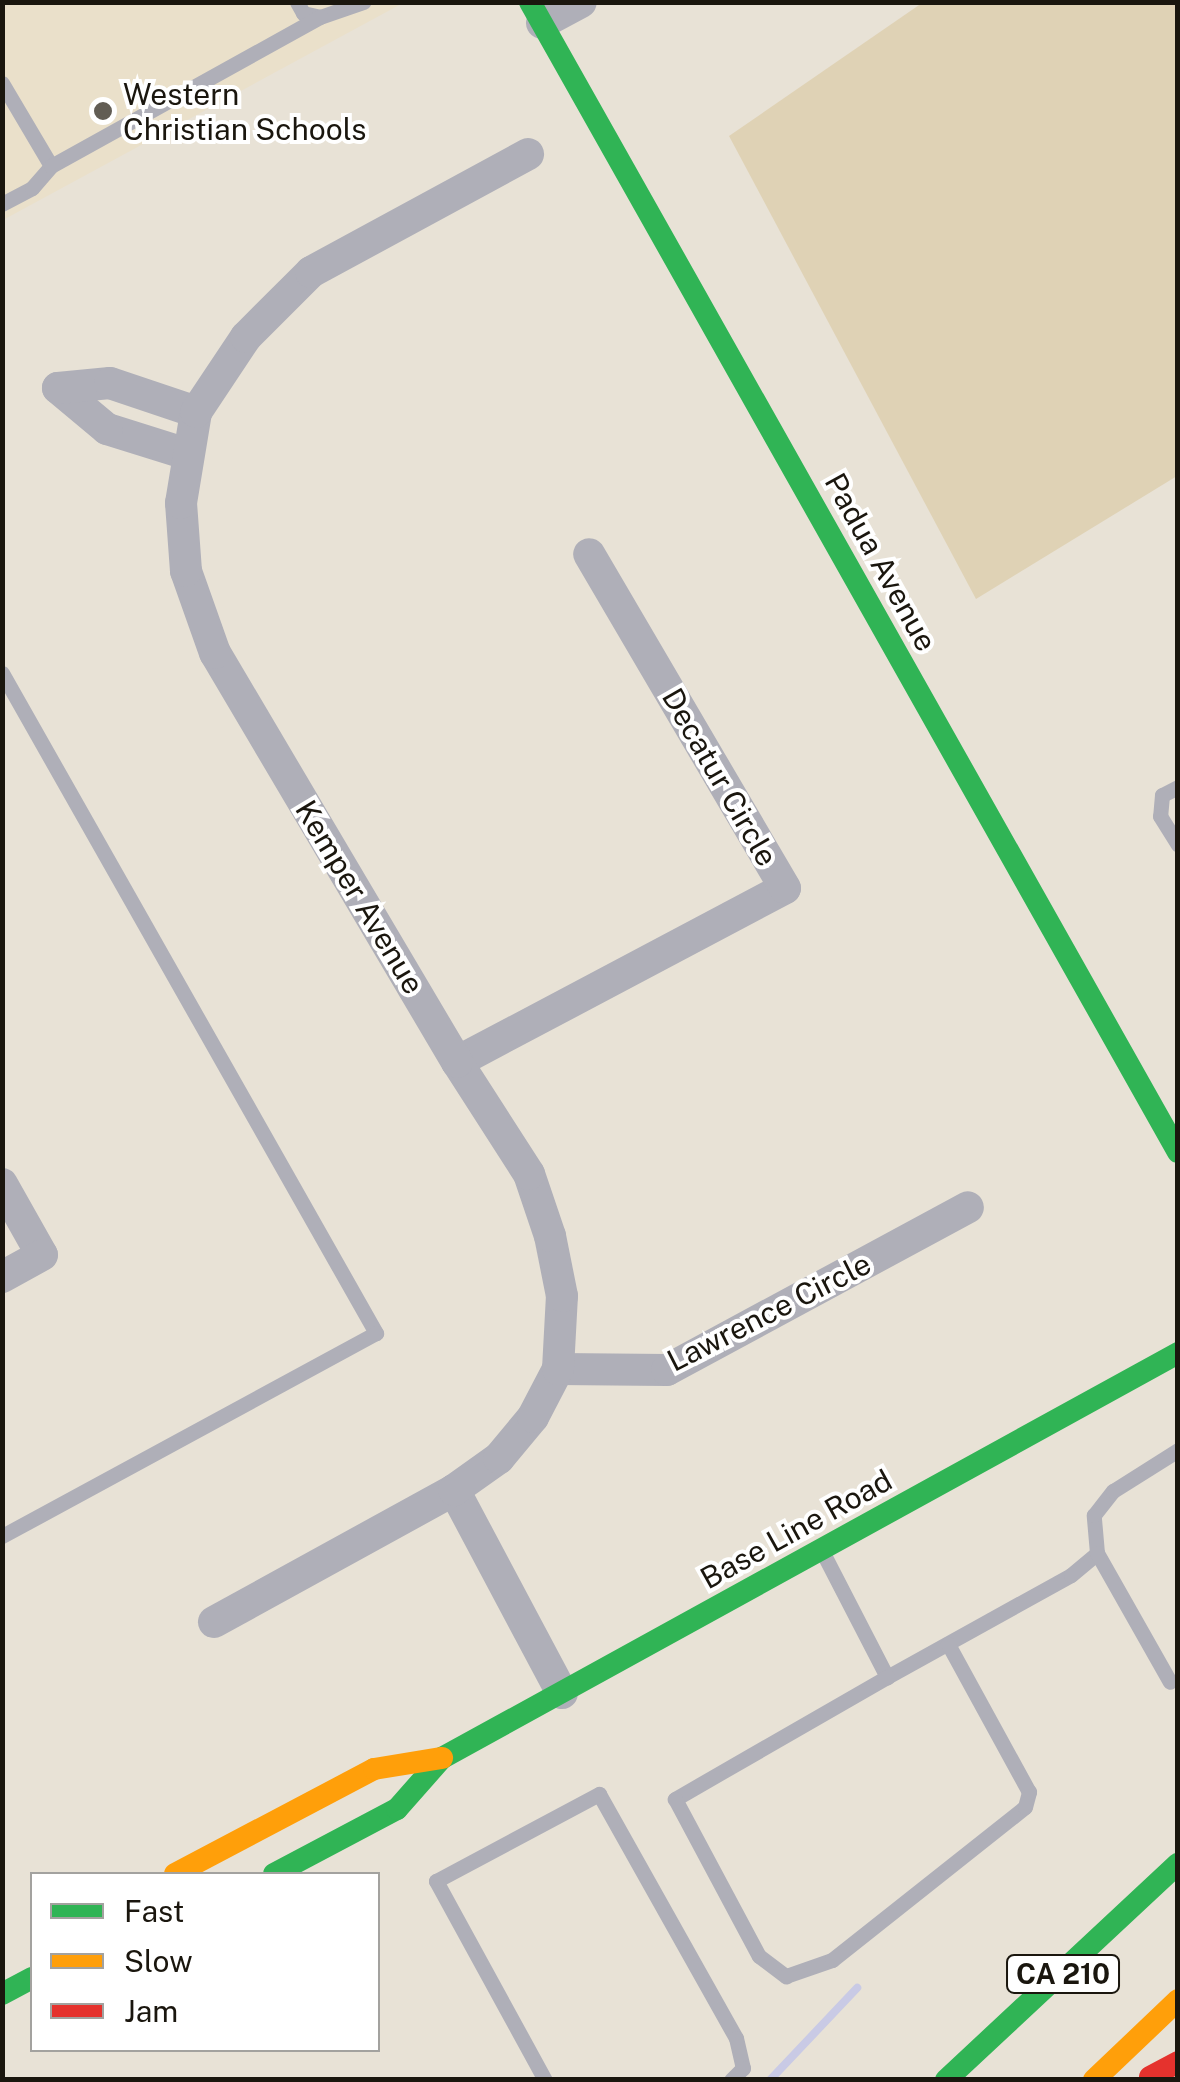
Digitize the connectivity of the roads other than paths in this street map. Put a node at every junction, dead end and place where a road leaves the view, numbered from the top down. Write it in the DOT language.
graph roads {
  1 [pos="297,2"];
  2 [pos="363,2"];
  3 [pos="581,2"];
  4 [pos="536,13"];
  5 [pos="320,17"];
  6 [pos="2,83"];
  7 [pos="528,154"];
  8 [pos="51,166"];
  9 [pos="2,204"];
  10 [pos="196,412"];
  11 [pos="187,454"];
  12 [pos="589,554"];
  13 [pos="2,672"];
  14 [pos="1178,787"];
  15 [pos="1178,846"];
  16 [pos="457,1062"];
  17 [pos="1178,1152"];
  18 [pos="2,1184"];
  19 [pos="968,1207"];
  20 [pos="2,1278"];
  21 [pos="1178,1353"];
  22 [pos="558,1368"];
  23 [pos="1178,1450"];
  24 [pos="454,1490"];
  25 [pos="2,1536"];
  26 [pos="821,1550"];
  27 [pos="1097,1553"];
  28 [pos="214,1622"];
  29 [pos="948,1644"];
  30 [pos="887,1676"];
  31 [pos="1170,1682"];
  32 [pos="562,1693"];
  33 [pos="442,1758"];
  34 [pos="1178,1864"];
  35 [pos="178,1872"];
  36 [pos="278,1872"];
  37 [pos="30,1979"];
  38 [pos="2,1994"];
  39 [pos="1178,2000"];
  40 [pos="1178,2051"];
  41 [pos="1178,2062"];
  42 [pos="1148,2078"];
  43 [pos="545,2080"];
  44 [pos="731,2080"];
  45 [pos="946,2080"];
  46 [pos="1094,2080"];
  1 -- 5 [label="lane"];
  2 -- 5 [label="lane"];
  3 -- 4 [label="street"];
  4 -- 17 [label="main road, Padua Avenue"];
  5 -- 8 [label="lane"];
  6 -- 8 [label="lane"];
  7 -- 10 [label="street, Kemper Avenue"];
  8 -- 9 [label="lane"];
  10 -- 11 [label="street, Kemper Avenue"];
  10 -- 11 [label="street"];
  11 -- 16 [label="street, Kemper Avenue"];
  12 -- 16 [label="street, Decatur Circle"];
  13 -- 25 [label="lane"];
  14 -- 15 [label="lane"];
  16 -- 22 [label="street, Kemper Avenue"];
  18 -- 20 [label="street"];
  19 -- 22 [label="street, Lawrence Circle"];
  21 -- 26 [label="main road, Base Line Road"];
  22 -- 24 [label="street, Kemper Avenue"];
  23 -- 27 [label="lane"];
  24 -- 28 [label="street, Kemper Avenue"];
  24 -- 32 [label="street"];
  26 -- 30 [label="lane"];
  26 -- 32 [label="main road, Base Line Road"];
  27 -- 29 [label="lane"];
  27 -- 31 [label="lane"];
  29 -- 30 [label="lane"];
  29 -- 30 [label="lane"];
  32 -- 33 [label="main road, Base Line Road"];
  33 -- 35 [label="main road, Base Line Road"];
  33 -- 36 [label="main road, Base Line Road"];
  34 -- 45 [label="main road, CA 210"];
  37 -- 38 [label="main road"];
  39 -- 46 [label="main road"];
  40 -- 42 [label="main road"];
  41 -- 42 [label="main road"];
  43 -- 44 [label="lane"];
}
